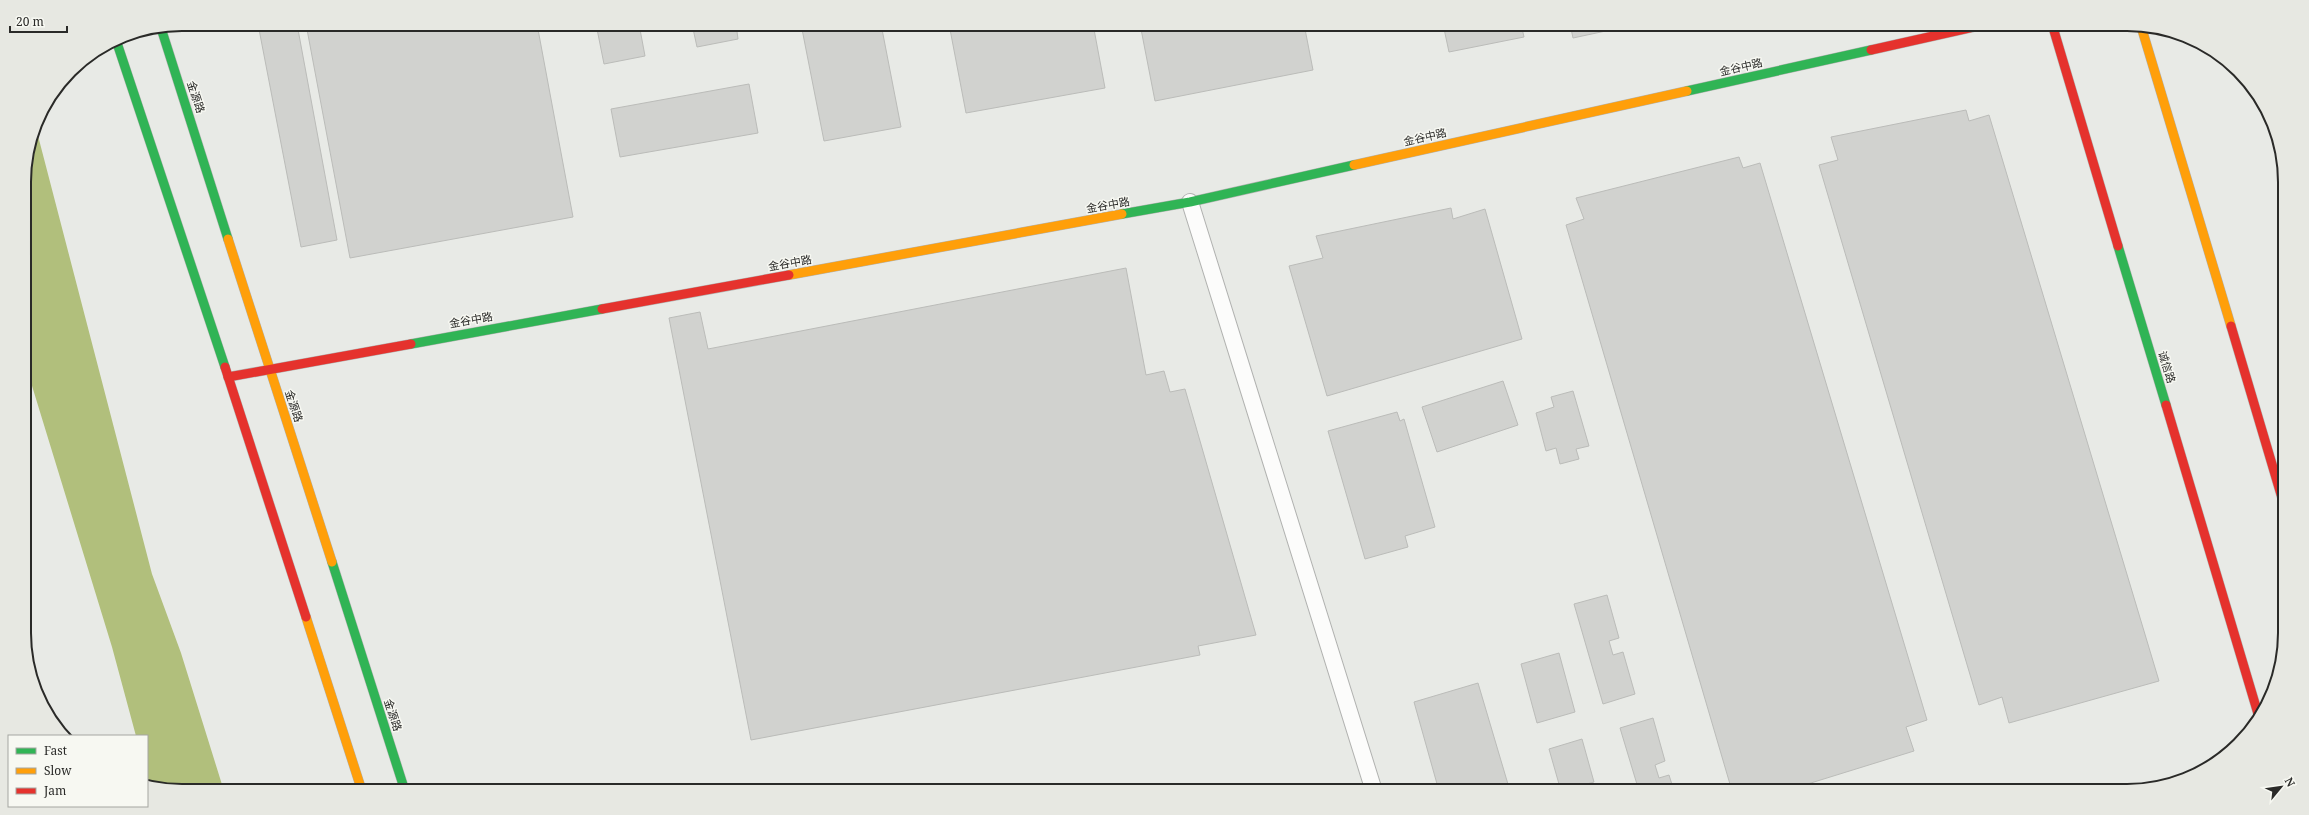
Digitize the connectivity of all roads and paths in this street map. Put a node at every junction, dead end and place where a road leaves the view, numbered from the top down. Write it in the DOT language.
graph roads {
  1 [pos="1956,31"];
  2 [pos="2054,31"];
  3 [pos="162,32"];
  4 [pos="2143,32"];
  5 [pos="118,45"];
  6 [pos="1190,202"];
  7 [pos="270,369"];
  8 [pos="228,377"];
  9 [pos="2278,485"];
  10 [pos="2257,711"];
  11 [pos="360,784"];
  12 [pos="403,784"];
  13 [pos="1372,784"];
  1 -- 6 [label="street, 金谷中路"];
  2 -- 10 [label="street, 诚信路"];
  3 -- 7 [label="street, 金源路"];
  4 -- 9 [label="street"];
  5 -- 8 [label="street"];
  6 -- 7 [label="street, 金谷中路"];
  6 -- 13 [label="street"];
  7 -- 8 [label="street, 金谷中路"];
  7 -- 12 [label="street, 金源路"];
  8 -- 11 [label="street"];
}
